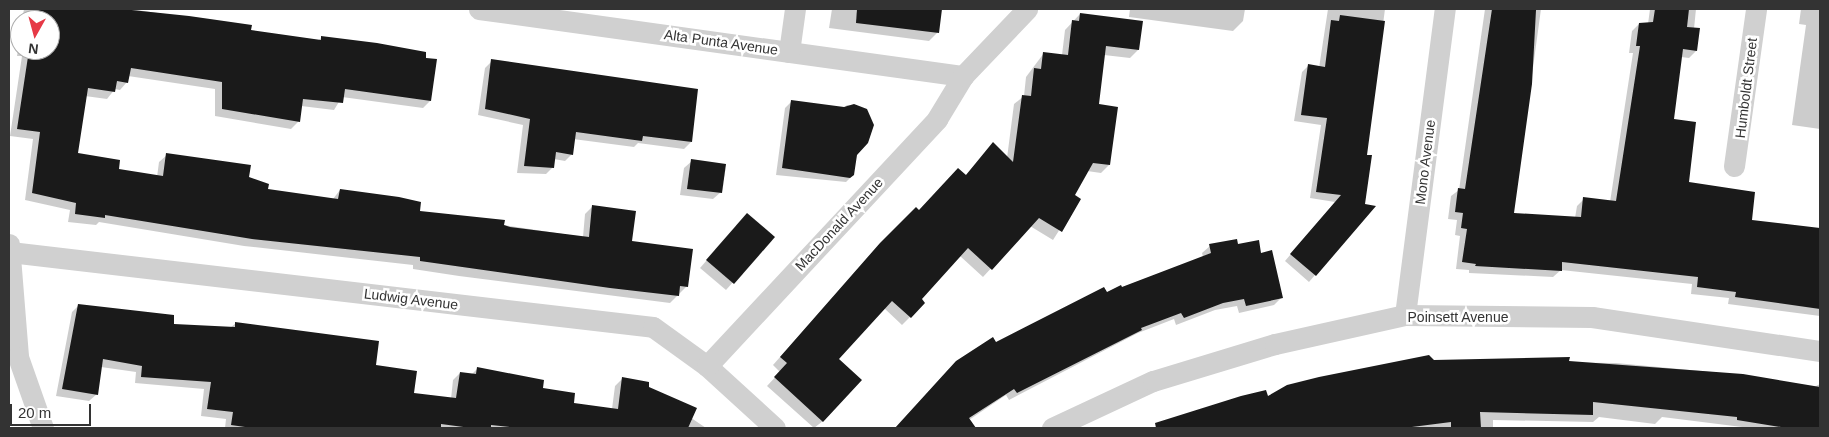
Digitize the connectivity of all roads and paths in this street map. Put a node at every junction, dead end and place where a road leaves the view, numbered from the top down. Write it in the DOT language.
graph roads {
  1 [pos="479,9"];
  2 [pos="795,9"];
  3 [pos="1026,9"];
  4 [pos="1445,9"];
  5 [pos="1756,9"];
  6 [pos="789,52"];
  7 [pos="963,76"];
  8 [pos="1734,166"];
  9 [pos="10,248"];
  10 [pos="1405,315"];
  11 [pos="1820,351"];
  12 [pos="707,366"];
  13 [pos="43,428"];
  14 [pos="775,428"];
  15 [pos="1052,428"];
  1 -- 6 [label="street, Alta Punta Avenue"];
  2 -- 6 [label="street"];
  3 -- 7 [label="street"];
  4 -- 10 [label="street, Mono Avenue"];
  5 -- 8 [label="street, Humboldt Street"];
  6 -- 7 [label="street, Alta Punta Avenue"];
  7 -- 12 [label="street, MacDonald Avenue"];
  9 -- 12 [label="street, Ludwig Avenue"];
  9 -- 13 [label="street"];
  10 -- 11 [label="street, Poinsett Avenue"];
  10 -- 15 [label="street, Poinsett Avenue"];
  12 -- 14 [label="street, Ludwig Avenue"];
}
